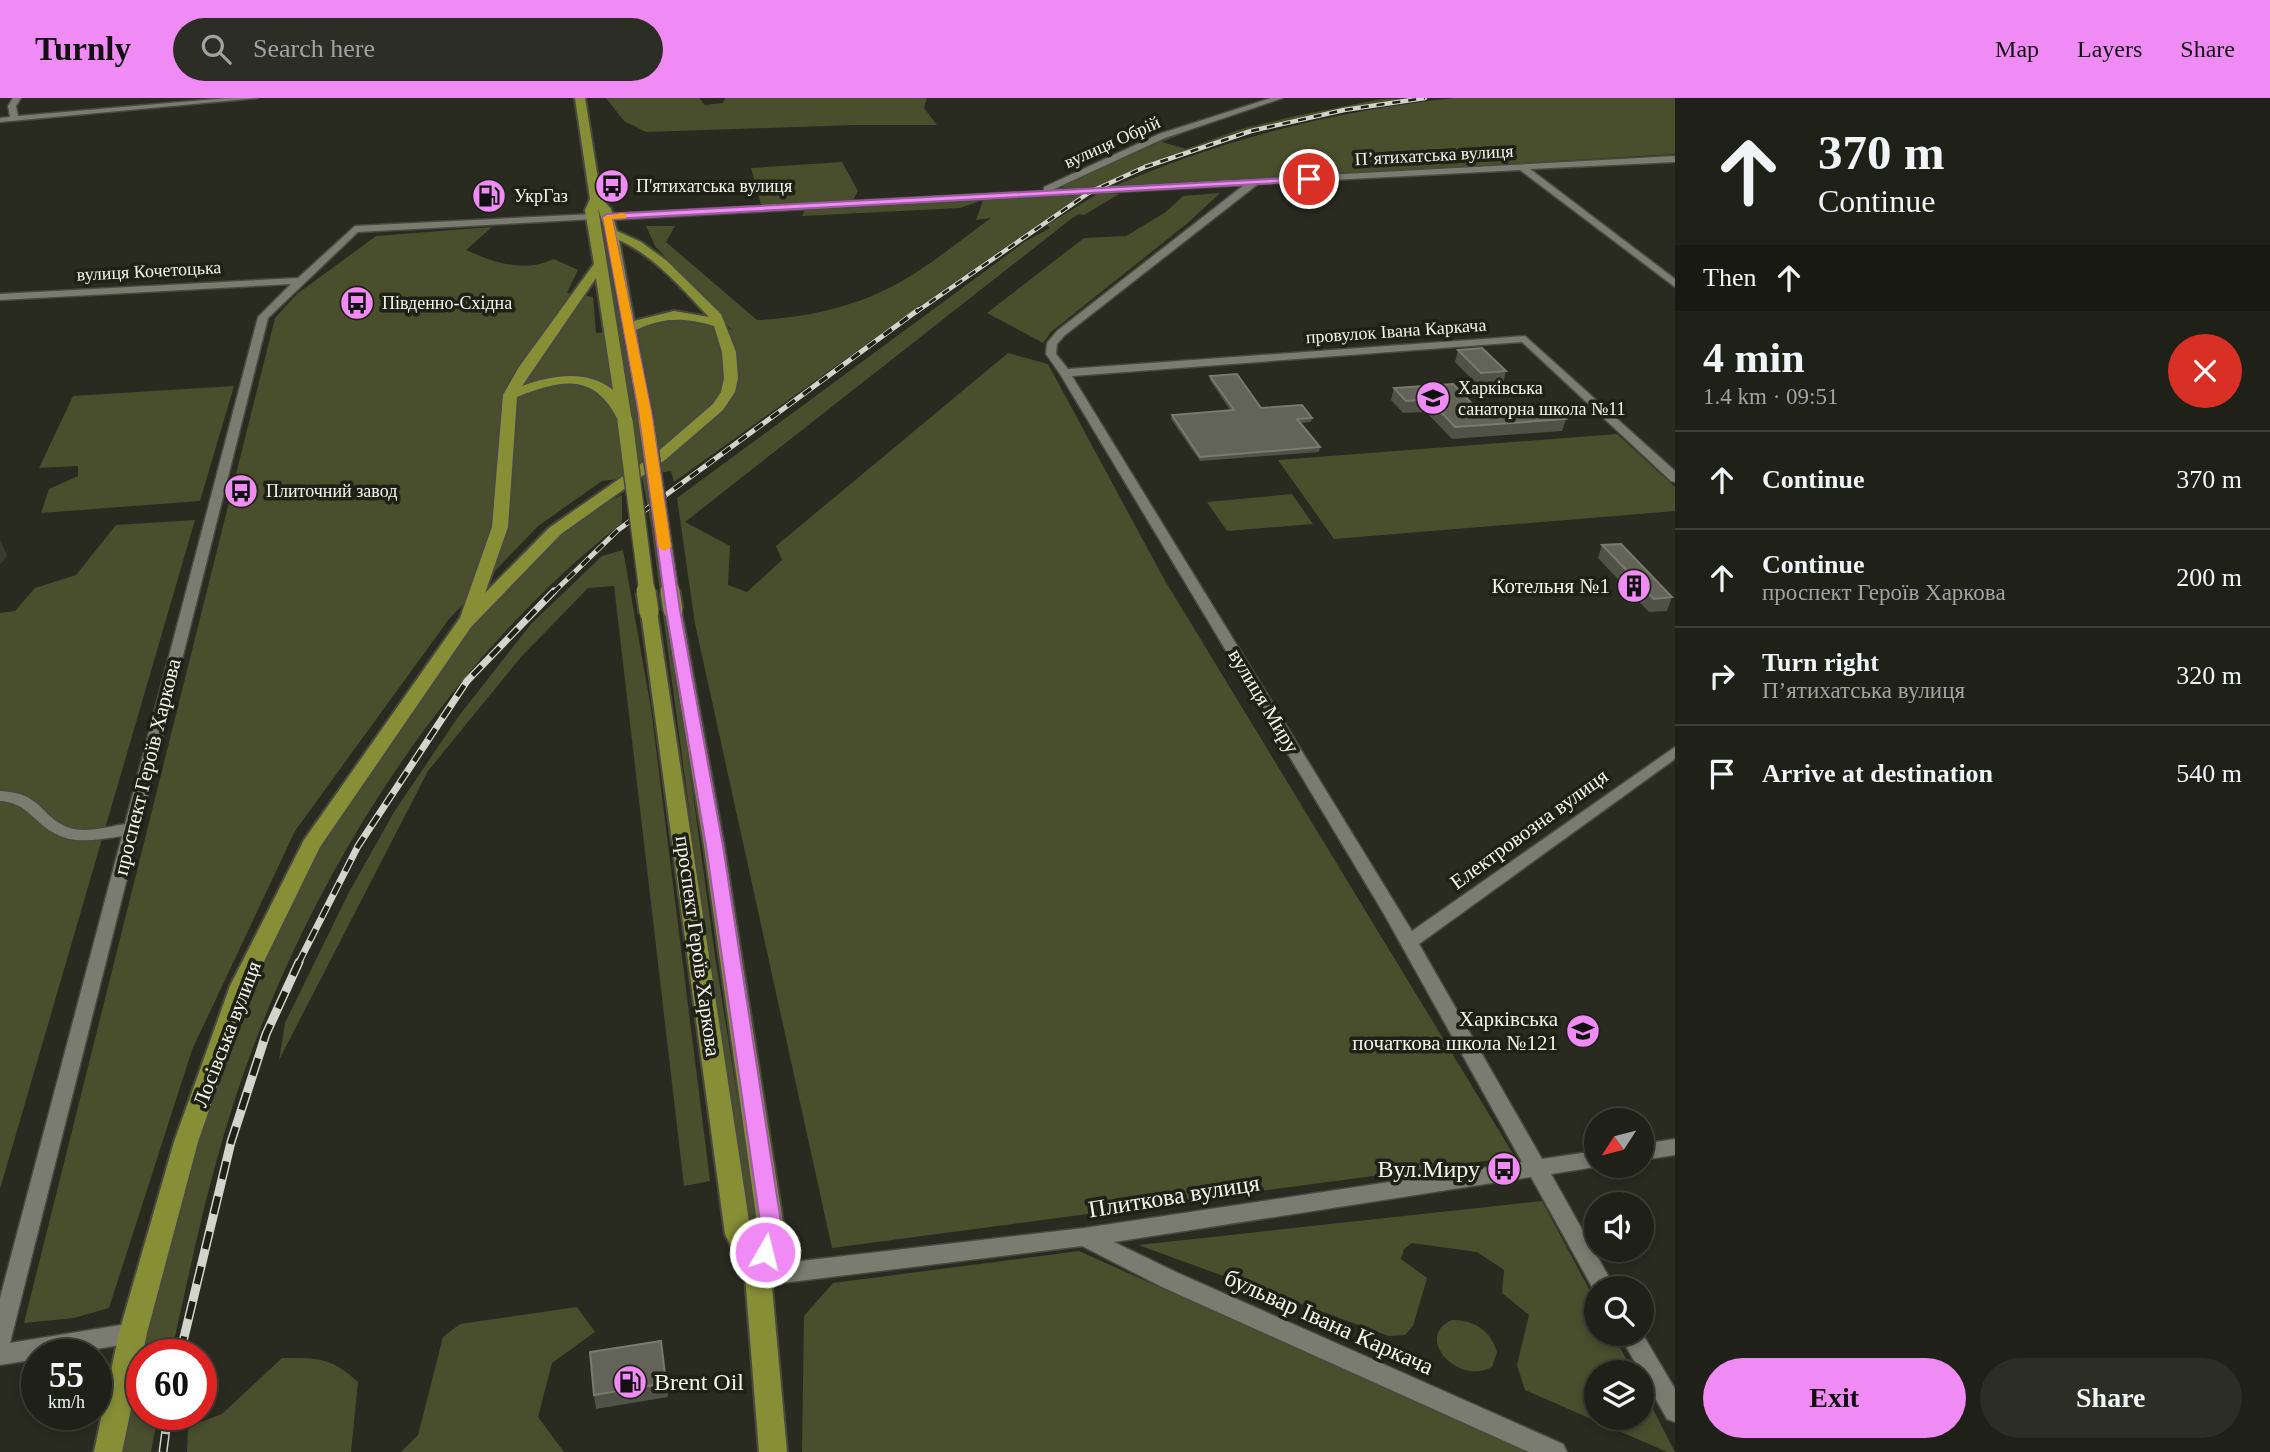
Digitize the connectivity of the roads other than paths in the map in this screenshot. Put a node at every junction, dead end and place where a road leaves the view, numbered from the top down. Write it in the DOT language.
graph roads {
  1 [pos="254,98"];
  2 [pos="580,98"];
  3 [pos="1279,98"];
  4 [pos="0,106"];
  5 [pos="14,109"];
  6 [pos="0,113"];
  7 [pos="0,120"];
  8 [pos="1675,159"];
  9 [pos="1521,167"];
  10 [pos="1256,183"];
  11 [pos="1039,193"];
  12 [pos="596,200"];
  13 [pos="607,217"];
  14 [pos="592,218"];
  15 [pos="355,229"];
  16 [pos="612,233"];
  17 [pos="598,266"];
  18 [pos="300,281"];
  19 [pos="1675,284"];
  20 [pos="0,297"];
  21 [pos="720,324"];
  22 [pos="630,328"];
  23 [pos="1065,373"];
  24 [pos="510,395"];
  25 [pos="624,416"];
  26 [pos="1675,478"];
  27 [pos="466,622"];
  28 [pos="1675,752"];
  29 [pos="0,796"];
  30 [pos="131,829"];
  31 [pos="1409,942"];
  32 [pos="1675,1147"];
  33 [pos="1654,1150"];
  34 [pos="1584,1161"];
  35 [pos="1535,1168"];
  36 [pos="1083,1237"];
  37 [pos="758,1276"];
  38 [pos="1597,1276"];
  39 [pos="133,1333"];
  40 [pos="0,1341"];
  41 [pos="1637,1346"];
  42 [pos="0,1355"];
  43 [pos="1675,1411"];
  44 [pos="108,1452"];
  45 [pos="773,1452"];
  46 [pos="1555,1452"];
  1 -- 5 [label="street"];
  2 -- 12 [label="main road"];
  3 -- 11 [label="street, вулиця Обрій"];
  4 -- 5 [label="street"];
  5 -- 6 [label="street"];
  5 -- 7 [label="street"];
  8 -- 9 [label="street, П’ятихатська вулиця"];
  9 -- 10 [label="street, П’ятихатська вулиця"];
  9 -- 19 [label="street"];
  10 -- 11 [label="street, П’ятихатська вулиця"];
  10 -- 23 [label="street, вулиця Миру"];
  11 -- 13 [label="street, П’ятихатська вулиця"];
  12 -- 13 [label="main road"];
  12 -- 14 [label="main road"];
  13 -- 14 [label="main road, П’ятихатська вулиця"];
  13 -- 16 [label="main road"];
  14 -- 15 [label="street, П’ятихатська вулиця"];
  14 -- 17 [label="main road"];
  15 -- 18 [label="street, проспект Героїв Харкова"];
  16 -- 21 [label="main road"];
  16 -- 22 [label="main road"];
  17 -- 24 [label="main road"];
  17 -- 25 [label="main road"];
  18 -- 20 [label="street, вулиця Кочетоцька"];
  18 -- 30 [label="street, проспект Героїв Харкова"];
  21 -- 22 [label="main road"];
  21 -- 27 [label="main road"];
  22 -- 37 [label="main road, проспект Героїв Харкова, bridge"];
  23 -- 26 [label="street, провулок Івана Каркача"];
  23 -- 31 [label="street, вулиця Миру"];
  24 -- 25 [label="main road"];
  24 -- 27 [label="main road"];
  25 -- 37 [label="main road, проспект Героїв Харкова, bridge"];
  27 -- 39 [label="main road, Лосівська вулиця"];
  28 -- 31 [label="street, Електровозна вулиця"];
  29 -- 30 [label="street"];
  30 -- 40 [label="street, проспект Героїв Харкова"];
  31 -- 35 [label="street, вулиця Миру"];
  32 -- 33 [label="street"];
  34 -- 35 [label="street, Плиткова вулиця"];
  35 -- 36 [label="street, Плиткова вулиця"];
  35 -- 38 [label="street, вулиця Миру"];
  36 -- 37 [label="street, Плиткова вулиця"];
  36 -- 46 [label="street, бульвар Івана Каркача"];
  37 -- 45 [label="main road, проспект Героїв Харкова"];
  39 -- 42 [label="street"];
  39 -- 44 [label="main road, Лосівська вулиця"];
  41 -- 43 [label="street"];
}
